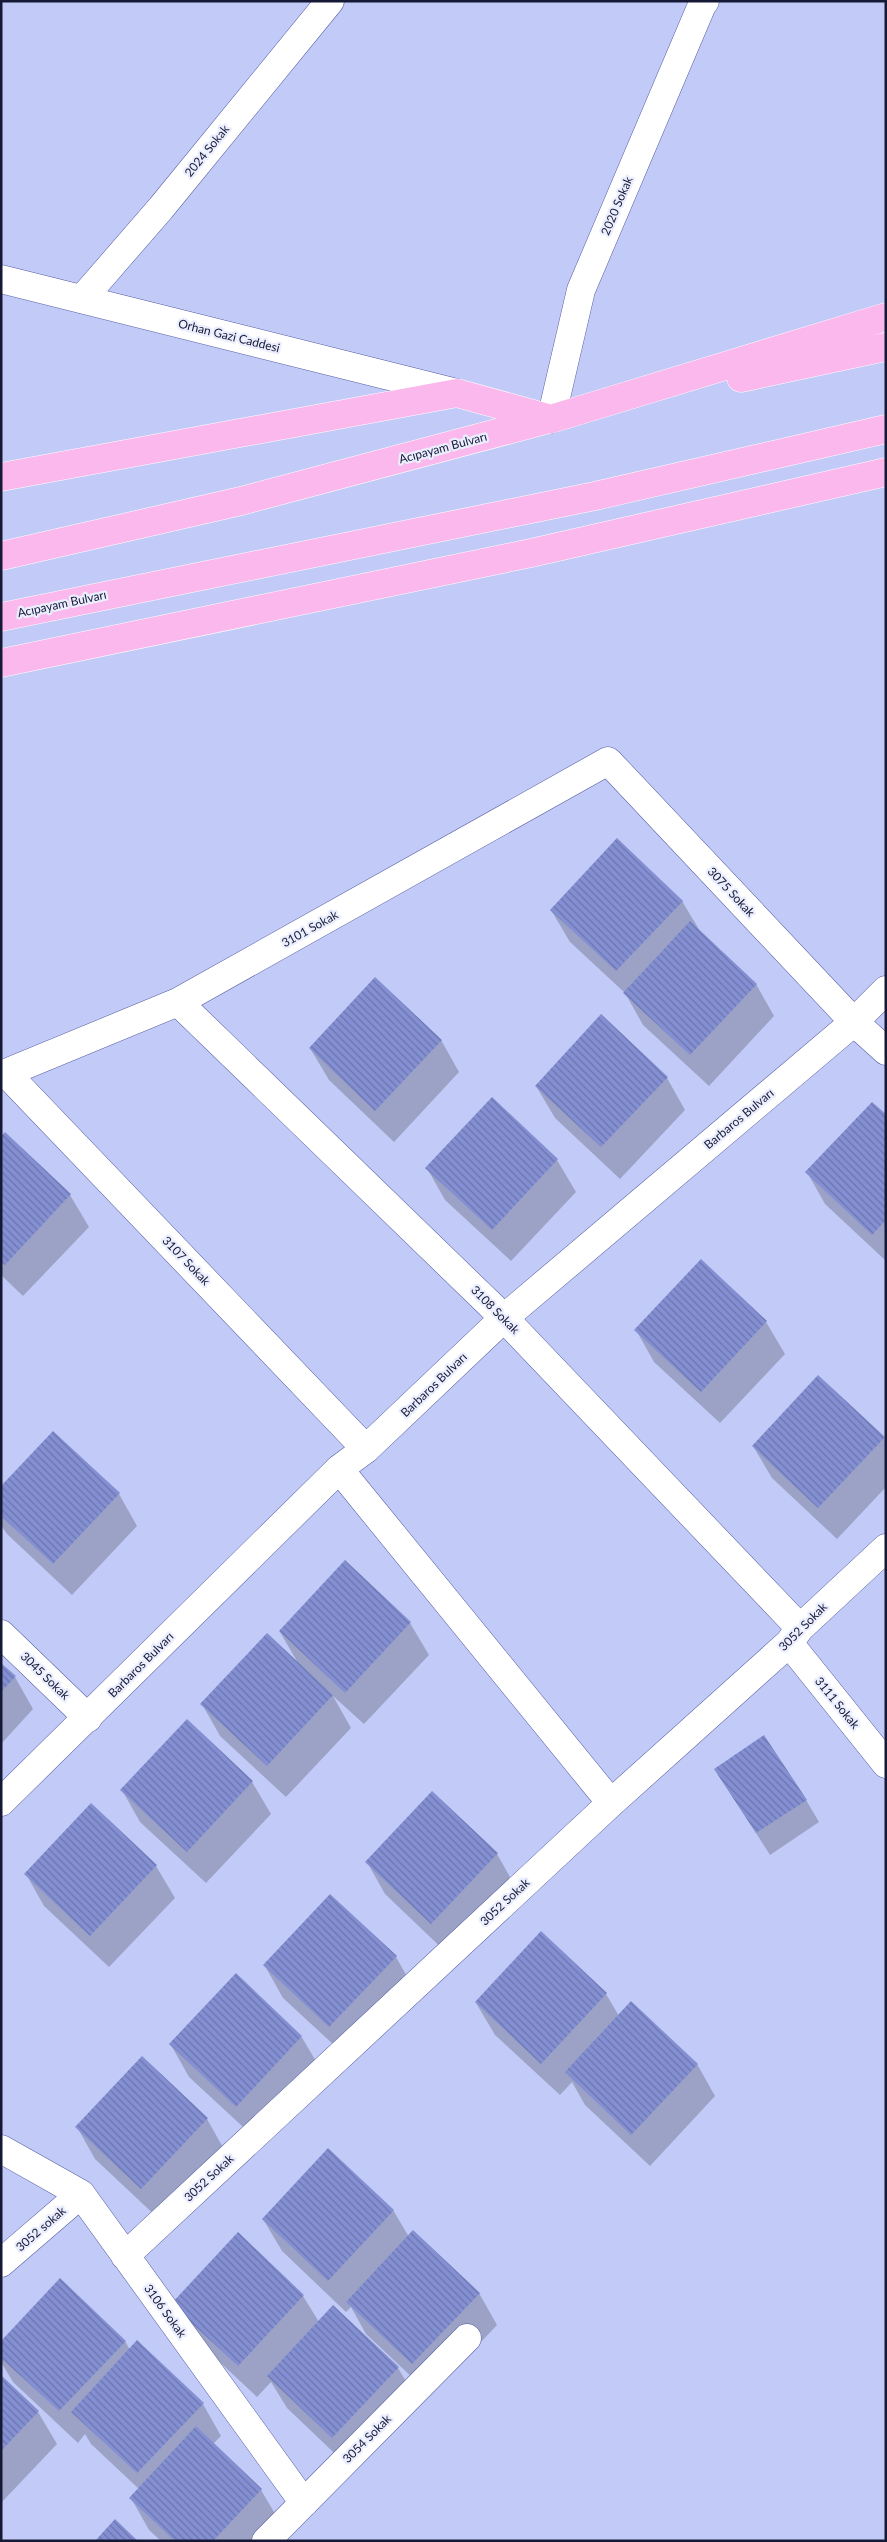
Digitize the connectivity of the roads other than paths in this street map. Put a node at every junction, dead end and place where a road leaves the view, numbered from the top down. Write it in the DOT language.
graph roads {
  1 [pos="330,1"];
  2 [pos="702,2"];
  3 [pos="1,279"];
  4 [pos="82,299"];
  5 [pos="886,317"];
  6 [pos="886,347"];
  7 [pos="457,393"];
  8 [pos="551,419"];
  9 [pos="886,429"];
  10 [pos="886,472"];
  11 [pos="1,477"];
  12 [pos="1,556"];
  13 [pos="1,616"];
  14 [pos="1,663"];
  15 [pos="608,761"];
  16 [pos="886,990"];
  17 [pos="178,1002"];
  18 [pos="854,1022"];
  19 [pos="886,1052"];
  20 [pos="4,1074"];
  21 [pos="504,1318"];
  22 [pos="366,1450"];
  23 [pos="339,1469"];
  24 [pos="886,1548"];
  25 [pos="1,1634"];
  26 [pos="795,1636"];
  27 [pos="88,1718"];
  28 [pos="886,1764"];
  29 [pos="1,1802"];
  30 [pos="611,1803"];
  31 [pos="1,2149"];
  32 [pos="81,2194"];
  33 [pos="125,2256"];
  34 [pos="1,2263"];
  35 [pos="467,2338"];
  36 [pos="304,2503"];
  37 [pos="266,2541"];
  1 -- 4 [label="street, 2024 Sokak"];
  2 -- 8 [label="street, 2020 Sokak"];
  3 -- 4 [label="street, Orhan Gazi Caddesi"];
  4 -- 7 [label="street, Orhan Gazi Caddesi"];
  5 -- 8 [label="main road"];
  6 -- 8 [label="main road, Acıpayam Bulvarı"];
  7 -- 8 [label="main road"];
  7 -- 11 [label="main road"];
  8 -- 12 [label="main road, Acıpayam Bulvarı"];
  9 -- 13 [label="main road, Acıpayam Bulvarı"];
  10 -- 14 [label="main road"];
  15 -- 17 [label="street, 3101 Sokak"];
  15 -- 18 [label="street, 3075 Sokak"];
  16 -- 18 [label="street, Barbaros Bulvarı"];
  17 -- 20 [label="street, 3101 Sokak"];
  17 -- 21 [label="street, 3108 Sokak"];
  18 -- 19 [label="street, 3075 Sokak"];
  18 -- 21 [label="street, Barbaros Bulvarı"];
  20 -- 22 [label="street, 3107 Sokak"];
  21 -- 22 [label="street, Barbaros Bulvarı"];
  21 -- 26 [label="street, 3108 Sokak"];
  22 -- 23 [label="street, Barbaros Bulvarı"];
  23 -- 27 [label="street, Barbaros Bulvarı"];
  23 -- 30 [label="street"];
  24 -- 26 [label="street, 3052 Sokak"];
  25 -- 27 [label="street, 3045 Sokak"];
  26 -- 28 [label="street, 3111 Sokak"];
  26 -- 30 [label="street, 3052 Sokak"];
  27 -- 29 [label="street, Barbaros Bulvarı"];
  30 -- 33 [label="street, 3052 Sokak"];
  31 -- 32 [label="street, 3106 Sokak"];
  32 -- 33 [label="street, 3106 Sokak"];
  32 -- 34 [label="street, 3052 sokak"];
  33 -- 36 [label="street, 3106 Sokak"];
  35 -- 36 [label="street, 3054 Sokak"];
  36 -- 37 [label="street, 3054 Sokak"];
}
